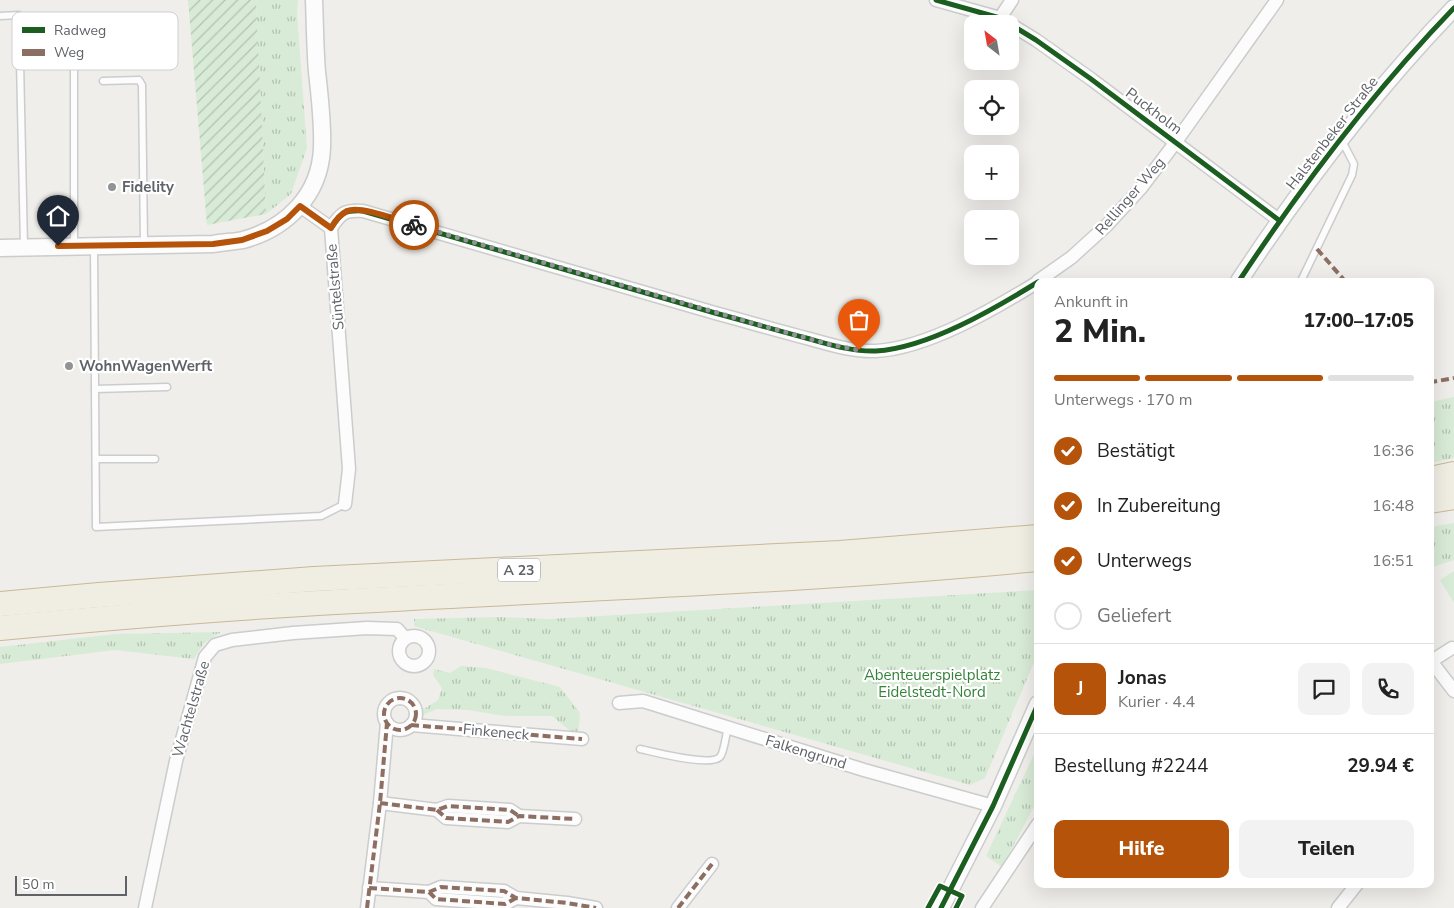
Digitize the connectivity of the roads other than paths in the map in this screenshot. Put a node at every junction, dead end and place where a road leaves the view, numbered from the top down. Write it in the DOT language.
graph roads {
  1 [pos="314,0"];
  2 [pos="936,0"];
  3 [pos="1012,0"];
  4 [pos="1277,0"];
  5 [pos="1454,8"];
  6 [pos="984,15"];
  7 [pos="1009,15"];
  8 [pos="1019,29"];
  9 [pos="20,70"];
  10 [pos="74,70"];
  11 [pos="103,81"];
  12 [pos="1340,138"];
  13 [pos="1175,143"];
  14 [pos="300,206"];
  15 [pos="1280,221"];
  16 [pos="331,228"];
  17 [pos="144,245"];
  18 [pos="74,246"];
  19 [pos="94,246"];
  20 [pos="24,247"];
  21 [pos="0,248"];
  22 [pos="1042,278"];
  23 [pos="1241,278"];
  24 [pos="1302,278"];
  25 [pos="1034,283"];
  26 [pos="167,387"];
  27 [pos="95,389"];
  28 [pos="96,459"];
  29 [pos="156,459"];
  30 [pos="1454,474"];
  31 [pos="1434,478"];
  32 [pos="1454,497"];
  33 [pos="1434,500"];
  34 [pos="346,504"];
  35 [pos="1034,537"];
  36 [pos="1034,559"];
  37 [pos="0,604"];
  38 [pos="0,628"];
  39 [pos="405,638"];
  40 [pos="1452,648"];
  41 [pos="1434,659"];
  42 [pos="1434,665"];
  43 [pos="1454,691"];
  44 [pos="619,703"];
  45 [pos="1034,713"];
  46 [pos="387,723"];
  47 [pos="410,725"];
  48 [pos="728,728"];
  49 [pos="582,739"];
  50 [pos="640,749"];
  51 [pos="995,802"];
  52 [pos="380,803"];
  53 [pos="575,819"];
  54 [pos="1034,830"];
  55 [pos="712,864"];
  56 [pos="369,888"];
  57 [pos="1354,888"];
  58 [pos="145,908"];
  59 [pos="367,908"];
  60 [pos="596,908"];
  61 [pos="678,908"];
  62 [pos="940,908"];
  63 [pos="982,908"];
  64 [pos="1338,908"];
  1 -- 14 [label="street"];
  2 -- 6 [label="street, Puckholm"];
  3 -- 7 [label="street"];
  4 -- 13 [label="street, Rellinger Weg"];
  5 -- 12 [label="street, Halstenbeker Straße"];
  8 -- 13 [label="street, Puckholm"];
  9 -- 20 [label="lane"];
  10 -- 18 [label="lane"];
  11 -- 17 [label="lane"];
  12 -- 15 [label="street, Halstenbeker Straße"];
  12 -- 24 [label="lane"];
  13 -- 15 [label="street, Puckholm"];
  13 -- 22 [label="street, Rellinger Weg"];
  14 -- 16 [label="street, Süntelstraße"];
  14 -- 17 [label="street"];
  15 -- 23 [label="street, Halstenbeker Straße"];
  16 -- 25 [label="street, Rellinger Weg"];
  16 -- 34 [label="street, Süntelstraße"];
  17 -- 19 [label="street"];
  18 -- 19 [label="street"];
  18 -- 20 [label="street"];
  19 -- 27 [label="lane"];
  20 -- 21 [label="street"];
  26 -- 27 [label="lane"];
  27 -- 28 [label="lane"];
  28 -- 29 [label="lane"];
  28 -- 34 [label="lane"];
  30 -- 31 [label="highway"];
  32 -- 33 [label="highway"];
  35 -- 37 [label="highway, A 23"];
  36 -- 38 [label="highway, A 23"];
  39 -- 58 [label="street, Wachtelstraße"];
  40 -- 41 [label="street"];
  42 -- 43 [label="street"];
  44 -- 48 [label="street, Falkengrund"];
  45 -- 51 [label="street"];
  46 -- 47 [label="street, Finkeneck"];
  46 -- 47 [label="street"];
  46 -- 52 [label="street"];
  47 -- 49 [label="street, Finkeneck"];
  48 -- 50 [label="lane"];
  48 -- 51 [label="street, Falkengrund"];
  51 -- 62 [label="street"];
  52 -- 53 [label="street"];
  52 -- 56 [label="street"];
  54 -- 63 [label="street"];
  55 -- 61 [label="street"];
  56 -- 59 [label="street"];
  56 -- 60 [label="street"];
  57 -- 64 [label="street"];
}
